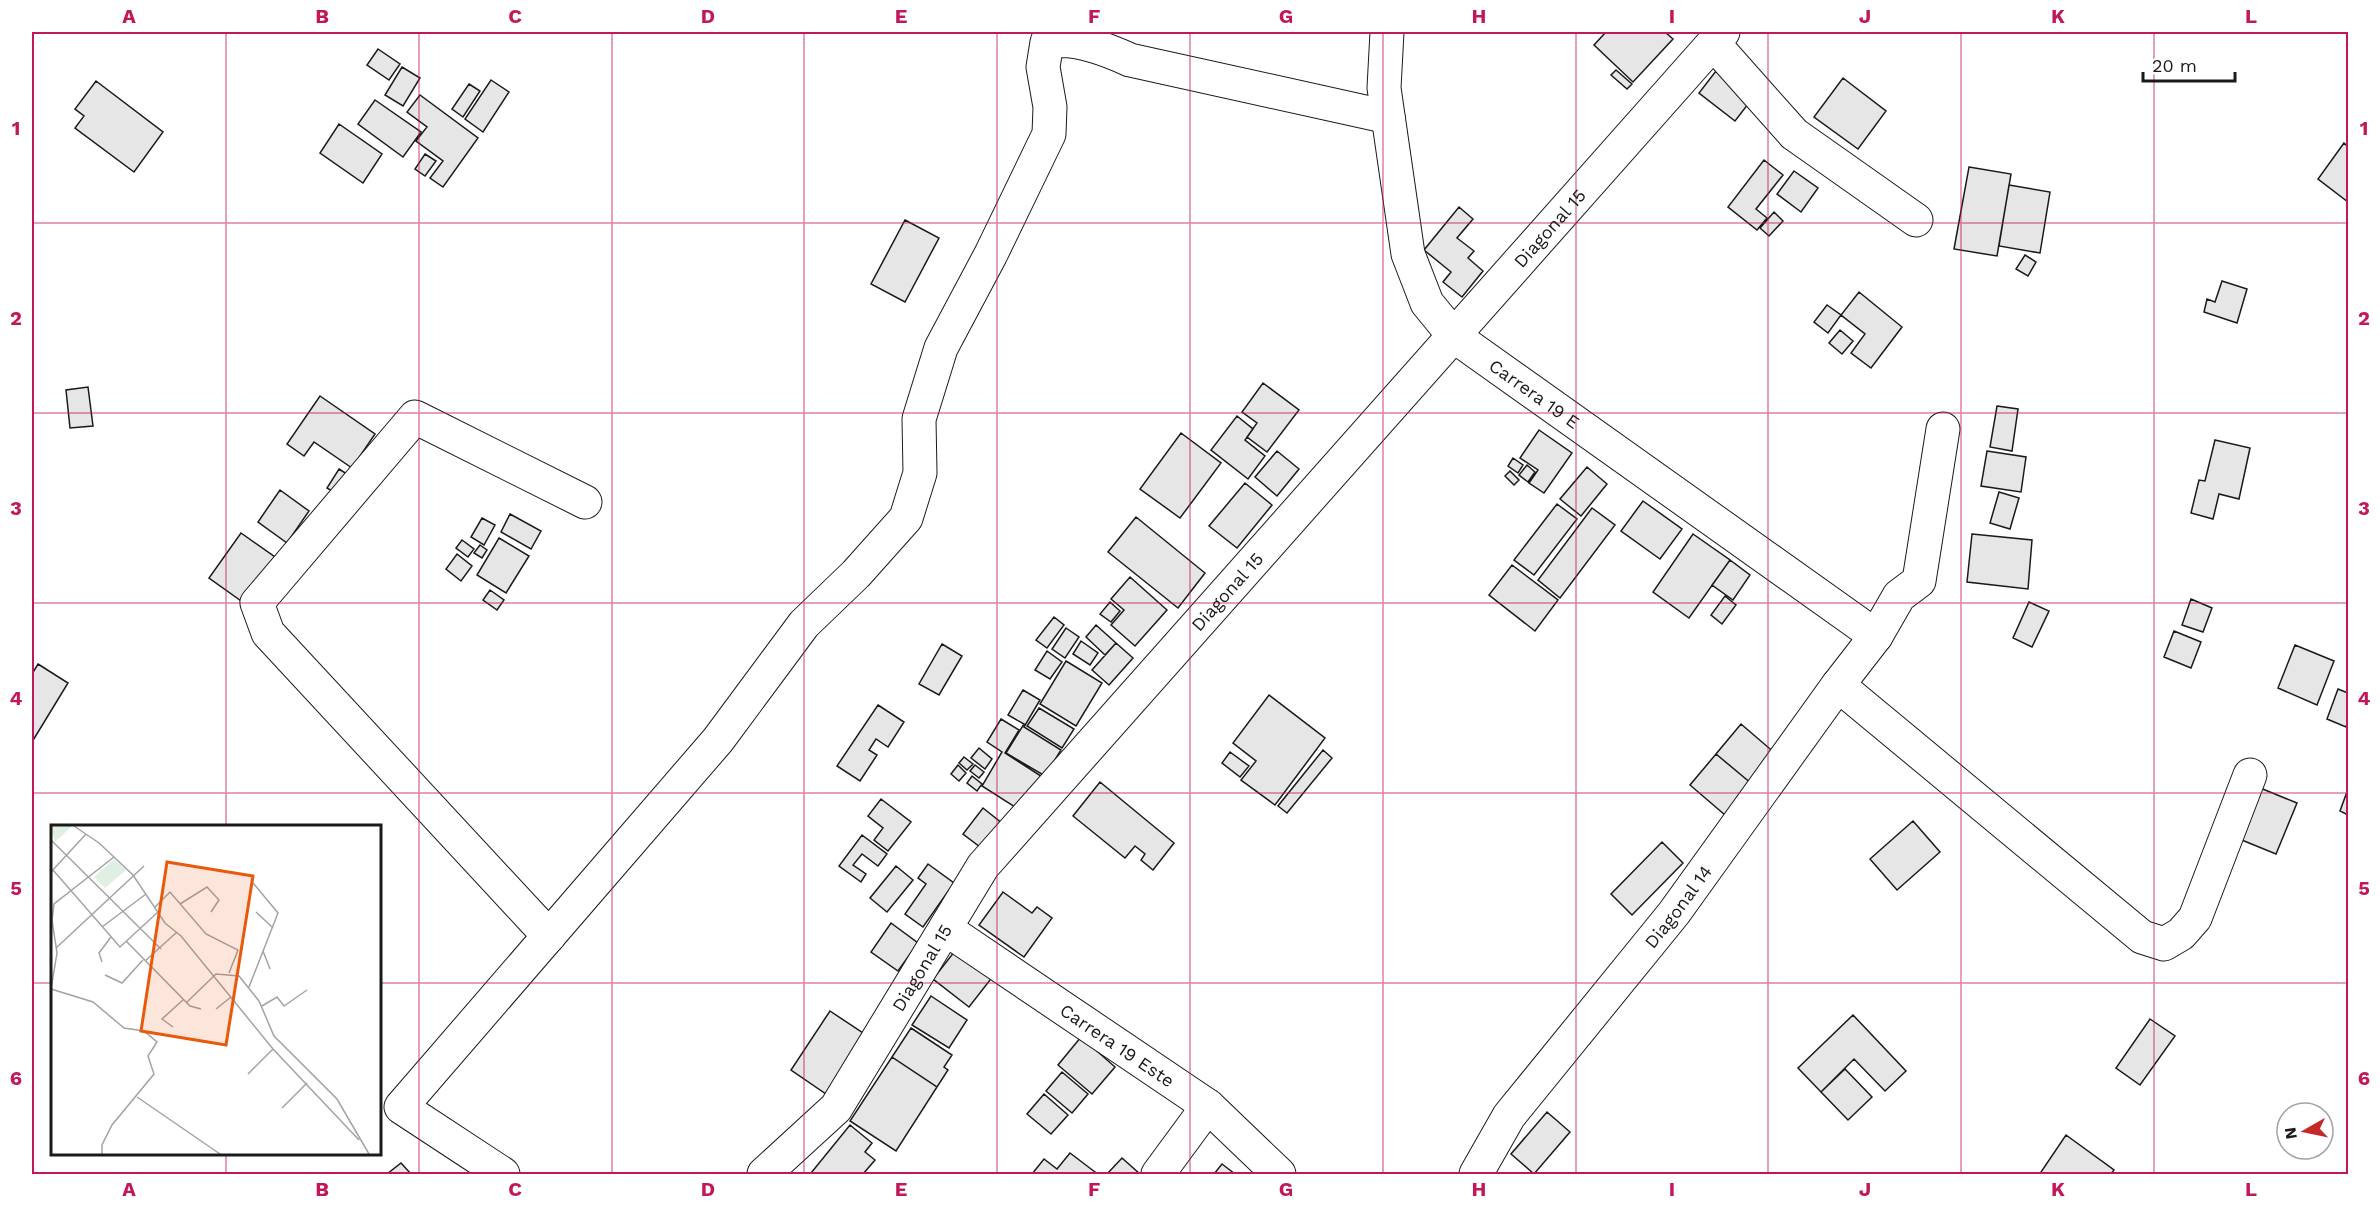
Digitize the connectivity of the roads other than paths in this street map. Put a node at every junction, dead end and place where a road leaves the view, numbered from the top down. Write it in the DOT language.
graph roads {
  1 [pos="1387,32"];
  2 [pos="1719,38"];
  3 [pos="1388,117"];
  4 [pos="1917,220"];
  5 [pos="1454,336"];
  6 [pos="1943,429"];
  7 [pos="585,502"];
  8 [pos="1876,636"];
  9 [pos="1838,685"];
  10 [pos="2250,775"];
  11 [pos="945,928"];
  12 [pos="549,936"];
  13 [pos="1208,1106"];
  14 [pos="503,1174"];
  15 [pos="764,1174"];
  16 [pos="1158,1174"];
  17 [pos="1279,1174"];
  18 [pos="1476,1174"];
  1 -- 3 [label="street, Carrera 19 E"];
  2 -- 4 [label="street"];
  2 -- 5 [label="street, Diagonal 15"];
  3 -- 5 [label="street, Carrera 19 E"];
  3 -- 12 [label="street"];
  5 -- 8 [label="street, Carrera 19 E"];
  5 -- 11 [label="street, Diagonal 15"];
  6 -- 8 [label="street, Diagonal 14"];
  7 -- 12 [label="street"];
  8 -- 9 [label="street, Diagonal 14"];
  9 -- 10 [label="street"];
  9 -- 18 [label="street, Diagonal 14"];
  11 -- 13 [label="street, Carrera 19 Este"];
  11 -- 15 [label="street, Diagonal 15"];
  12 -- 14 [label="street"];
  13 -- 16 [label="street"];
  13 -- 17 [label="street, Carrera 19 Este"];
}
